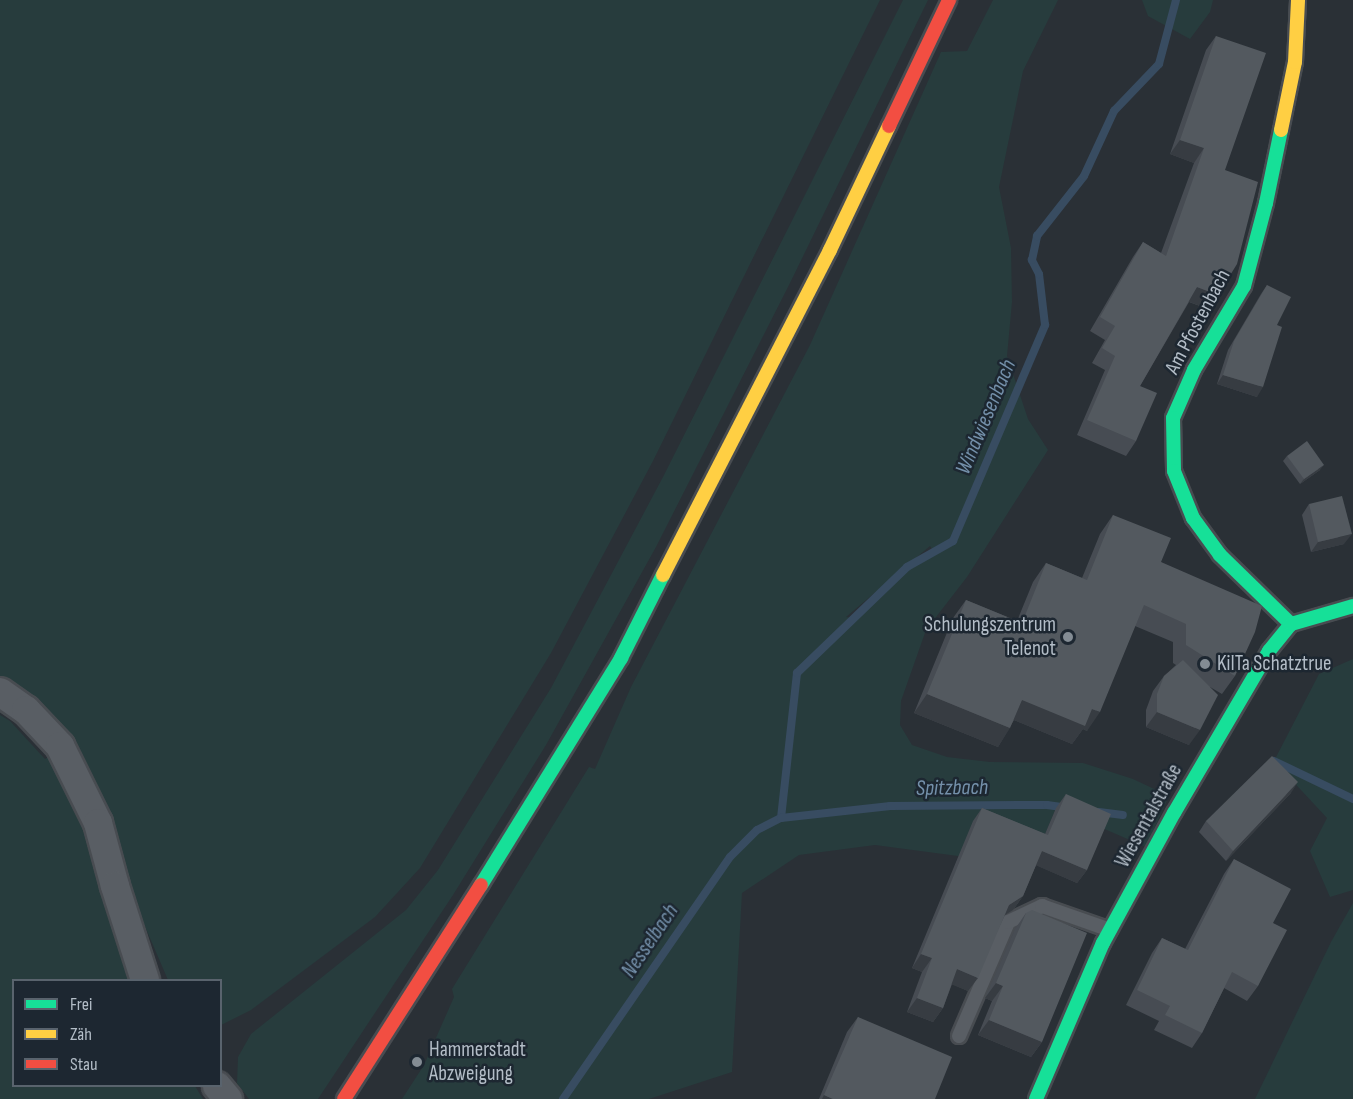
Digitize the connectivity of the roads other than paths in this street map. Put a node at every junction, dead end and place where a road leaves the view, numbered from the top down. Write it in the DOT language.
graph roads {
  1 [pos="949,0"];
  2 [pos="1298,0"];
  3 [pos="1353,606"];
  4 [pos="1291,624"];
  5 [pos="0,692"];
  6 [pos="1110,930"];
  7 [pos="144,979"];
  8 [pos="959,1036"];
  9 [pos="218,1087"];
  10 [pos="228,1099"];
  11 [pos="344,1099"];
  12 [pos="1036,1099"];
  1 -- 11 [label="street"];
  2 -- 4 [label="street, Am Pfostenbach"];
  3 -- 4 [label="street"];
  4 -- 6 [label="street, Wiesentalstraße"];
  5 -- 7 [label="street"];
  6 -- 8 [label="lane"];
  6 -- 12 [label="street, Wiesentalstraße"];
  9 -- 10 [label="street"];
}
